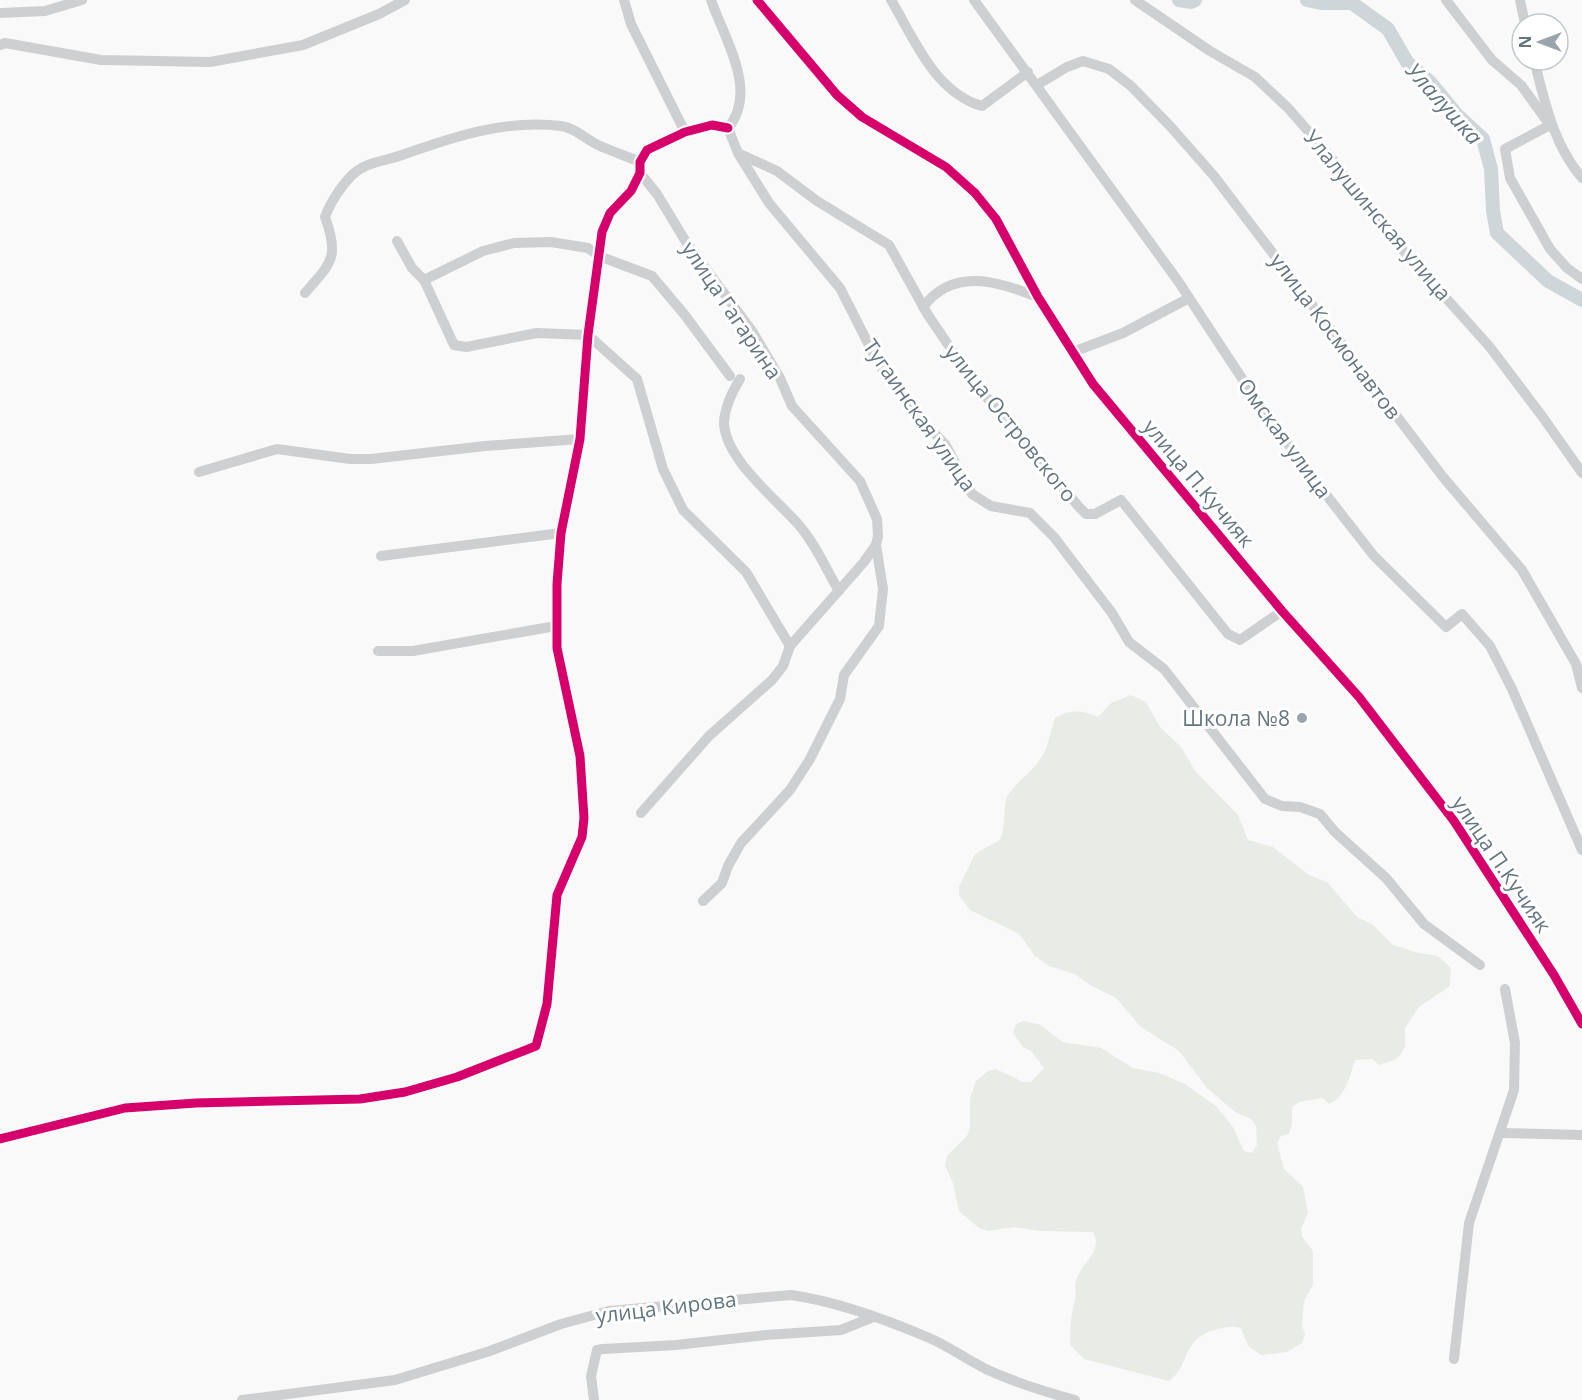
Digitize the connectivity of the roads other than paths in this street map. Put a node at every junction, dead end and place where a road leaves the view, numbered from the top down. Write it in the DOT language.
graph roads {
  1 [pos="82,0"];
  2 [pos="405,0"];
  3 [pos="624,0"];
  4 [pos="711,0"];
  5 [pos="757,0"];
  6 [pos="891,0"];
  7 [pos="974,0"];
  8 [pos="1135,0"];
  9 [pos="1446,0"];
  10 [pos="0,13"];
  11 [pos="2,43"];
  12 [pos="1028,72"];
  13 [pos="1537,72"];
  14 [pos="1037,85"];
  15 [pos="1550,125"];
  16 [pos="729,128"];
  17 [pos="685,132"];
  18 [pos="738,153"];
  19 [pos="640,162"];
  20 [pos="640,173"];
  21 [pos="1582,178"];
  22 [pos="397,241"];
  23 [pos="599,256"];
  24 [pos="1582,279"];
  25 [pos="424,280"];
  26 [pos="305,293"];
  27 [pos="1038,297"];
  28 [pos="1189,298"];
  29 [pos="923,307"];
  30 [pos="588,334"];
  31 [pos="1072,352"];
  32 [pos="580,440"];
  33 [pos="199,472"];
  34 [pos="1582,473"];
  35 [pos="561,533"];
  36 [pos="876,545"];
  37 [pos="381,556"];
  38 [pos="838,591"];
  39 [pos="1282,610"];
  40 [pos="556,626"];
  41 [pos="790,646"];
  42 [pos="378,651"];
  43 [pos="1582,688"];
  44 [pos="641,813"];
  45 [pos="1582,850"];
  46 [pos="703,901"];
  47 [pos="1480,964"];
  48 [pos="1505,989"];
  49 [pos="1582,1024"];
  50 [pos="1501,1133"];
  51 [pos="1582,1136"];
  52 [pos="0,1139"];
  53 [pos="873,1317"];
  54 [pos="1454,1359"];
  55 [pos="1041,1396"];
  56 [pos="242,1400"];
  57 [pos="594,1400"];
  58 [pos="1076,1400"];
  1 -- 10 [label="street"];
  2 -- 11 [label="street"];
  3 -- 17 [label="street"];
  4 -- 16 [label="street"];
  5 -- 27 [label="street, улица П.Кучияк"];
  6 -- 12 [label="street"];
  7 -- 12 [label="street, Омская улица"];
  8 -- 34 [label="street, Улалушинская улица"];
  9 -- 15 [label="street"];
  12 -- 14 [label="street, Омская улица"];
  13 -- 15 [label="street"];
  14 -- 28 [label="street, Омская улица"];
  14 -- 43 [label="street, улица Космонавтов"];
  15 -- 21 [label="street"];
  15 -- 24 [label="street"];
  16 -- 17 [label="street"];
  16 -- 18 [label="street, Тугаинская улица"];
  17 -- 19 [label="street"];
  18 -- 29 [label="street, улица Островского"];
  18 -- 47 [label="street, Тугаинская улица"];
  19 -- 20 [label="street"];
  19 -- 26 [label="street"];
  20 -- 23 [label="street"];
  20 -- 36 [label="street, улица Гагарина"];
  22 -- 25 [label="street"];
  23 -- 25 [label="street"];
  23 -- 30 [label="street"];
  23 -- 38 [label="street"];
  25 -- 30 [label="street"];
  27 -- 29 [label="street"];
  27 -- 31 [label="street, улица П.Кучияк"];
  28 -- 31 [label="street"];
  28 -- 45 [label="street, Омская улица"];
  29 -- 39 [label="street, улица Островского"];
  30 -- 32 [label="street"];
  30 -- 41 [label="street"];
  31 -- 39 [label="street, улица П.Кучияк"];
  32 -- 33 [label="street"];
  32 -- 35 [label="street"];
  35 -- 37 [label="street"];
  35 -- 40 [label="street"];
  36 -- 38 [label="street"];
  36 -- 46 [label="street, улица Гагарина"];
  38 -- 41 [label="street"];
  39 -- 49 [label="street, улица П.Кучияк"];
  40 -- 42 [label="street"];
  40 -- 52 [label="street"];
  41 -- 44 [label="street"];
  48 -- 50 [label="street"];
  50 -- 51 [label="street"];
  50 -- 54 [label="street"];
  53 -- 55 [label="street, улица Кирова"];
  53 -- 56 [label="street, улица Кирова"];
  53 -- 57 [label="street"];
  55 -- 58 [label="street, улица Кирова"];
}
